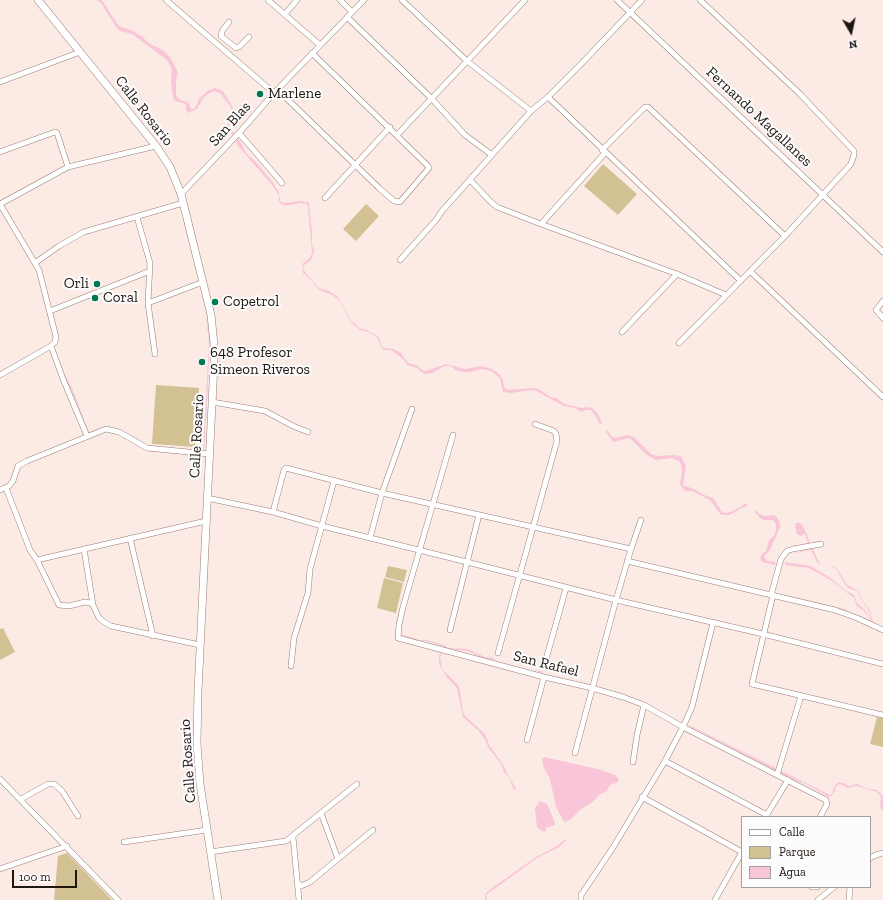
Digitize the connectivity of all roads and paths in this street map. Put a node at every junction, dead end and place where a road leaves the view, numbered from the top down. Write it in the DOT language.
graph roads {
  1 [pos="38,0"];
  2 [pos="166,0"];
  3 [pos="268,0"];
  4 [pos="297,0"];
  5 [pos="340,0"];
  6 [pos="364,0"];
  7 [pos="402,0"];
  8 [pos="525,0"];
  9 [pos="617,0"];
  10 [pos="642,0"];
  11 [pos="700,0"];
  12 [pos="352,12"];
  13 [pos="631,13"];
  14 [pos="285,14"];
  15 [pos="347,17"];
  16 [pos="229,22"];
  17 [pos="249,38"];
  18 [pos="228,42"];
  19 [pos="320,45"];
  20 [pos="222,49"];
  21 [pos="80,52"];
  22 [pos="312,53"];
  23 [pos="467,61"];
  24 [pos="0,82"];
  25 [pos="276,91"];
  26 [pos="432,98"];
  27 [pos="548,98"];
  28 [pos="531,112"];
  29 [pos="390,127"];
  30 [pos="239,133"];
  31 [pos="397,135"];
  32 [pos="156,146"];
  33 [pos="0,152"];
  34 [pos="604,152"];
  35 [pos="492,155"];
  36 [pos="355,165"];
  37 [pos="68,167"];
  38 [pos="470,180"];
  39 [pos="282,184"];
  40 [pos="181,194"];
  41 [pos="823,195"];
  42 [pos="325,198"];
  43 [pos="183,203"];
  44 [pos="0,204"];
  45 [pos="137,216"];
  46 [pos="541,224"];
  47 [pos="785,236"];
  48 [pos="883,252"];
  49 [pos="400,260"];
  50 [pos="35,263"];
  51 [pos="150,272"];
  52 [pos="751,272"];
  53 [pos="677,274"];
  54 [pos="741,281"];
  55 [pos="203,282"];
  56 [pos="726,295"];
  57 [pos="883,301"];
  58 [pos="148,303"];
  59 [pos="50,312"];
  60 [pos="883,318"];
  61 [pos="622,332"];
  62 [pos="680,343"];
  63 [pos="51,346"];
  64 [pos="155,354"];
  65 [pos="0,375"];
  66 [pos="883,397"];
  67 [pos="212,402"];
  68 [pos="412,409"];
  69 [pos="535,424"];
  70 [pos="308,432"];
  71 [pos="452,435"];
  72 [pos="87,436"];
  73 [pos="209,454"];
  74 [pos="334,481"];
  75 [pos="3,489"];
  76 [pos="382,493"];
  77 [pos="207,498"];
  78 [pos="432,504"];
  79 [pos="273,512"];
  80 [pos="479,515"];
  81 [pos="641,520"];
  82 [pos="206,522"];
  83 [pos="322,526"];
  84 [pos="533,528"];
  85 [pos="130,538"];
  86 [pos="370,538"];
  87 [pos="821,544"];
  88 [pos="84,549"];
  89 [pos="631,549"];
  90 [pos="419,551"];
  91 [pos="37,560"];
  92 [pos="627,560"];
  93 [pos="467,562"];
  94 [pos="519,576"];
  95 [pos="566,588"];
  96 [pos="772,595"];
  97 [pos="616,600"];
  98 [pos="93,606"];
  99 [pos="713,624"];
  100 [pos="450,630"];
  101 [pos="883,630"];
  102 [pos="763,634"];
  103 [pos="153,636"];
  104 [pos="200,645"];
  105 [pos="498,653"];
  106 [pos="545,663"];
  107 [pos="883,664"];
  108 [pos="292,666"];
  109 [pos="544,677"];
  110 [pos="592,688"];
  111 [pos="801,696"];
  112 [pos="644,705"];
  113 [pos="883,714"];
  114 [pos="683,728"];
  115 [pos="527,740"];
  116 [pos="576,753"];
  117 [pos="665,761"];
  118 [pos="633,762"];
  119 [pos="777,775"];
  120 [pos="0,778"];
  121 [pos="788,780"];
  122 [pos="357,784"];
  123 [pos="642,797"];
  124 [pos="21,799"];
  125 [pos="321,813"];
  126 [pos="78,816"];
  127 [pos="766,816"];
  128 [pos="821,816"];
  129 [pos="207,830"];
  130 [pos="373,830"];
  131 [pos="293,837"];
  132 [pos="124,842"];
  133 [pos="67,846"];
  134 [pos="741,851"];
  135 [pos="210,852"];
  136 [pos="741,854"];
  137 [pos="883,854"];
  138 [pos="871,858"];
  139 [pos="338,859"];
  140 [pos="0,869"];
  141 [pos="297,882"];
  142 [pos="833,888"];
  143 [pos="850,888"];
  144 [pos="118,900"];
  145 [pos="218,900"];
  146 [pos="299,900"];
  147 [pos="581,900"];
  148 [pos="714,900"];
  149 [pos="818,900"];
  150 [pos="849,900"];
  1 -- 21 [label="main road, Calle Rosario"];
  2 -- 20 [label="street"];
  3 -- 14 [label="street"];
  4 -- 14 [label="street"];
  5 -- 12 [label="street"];
  6 -- 12 [label="street, San Blas"];
  7 -- 23 [label="street"];
  8 -- 23 [label="street"];
  9 -- 13 [label="street, Fernando Magallanes"];
  10 -- 13 [label="street"];
  11 -- 41 [label="street"];
  12 -- 15 [label="street, San Blas"];
  13 -- 27 [label="street"];
  13 -- 41 [label="street, Fernando Magallanes"];
  14 -- 19 [label="street"];
  15 -- 19 [label="street, San Blas"];
  15 -- 26 [label="street"];
  16 -- 18 [label="street"];
  17 -- 18 [label="street"];
  18 -- 20 [label="street"];
  19 -- 22 [label="street, San Blas"];
  20 -- 25 [label="street"];
  21 -- 24 [label="street"];
  21 -- 32 [label="main road, Calle Rosario"];
  22 -- 25 [label="street, San Blas"];
  22 -- 29 [label="street"];
  23 -- 26 [label="street"];
  23 -- 28 [label="street"];
  25 -- 30 [label="street, San Blas"];
  25 -- 36 [label="street"];
  26 -- 31 [label="street"];
  26 -- 35 [label="street"];
  27 -- 28 [label="street"];
  27 -- 34 [label="street"];
  28 -- 35 [label="street"];
  29 -- 31 [label="street"];
  29 -- 36 [label="street"];
  30 -- 39 [label="street"];
  30 -- 40 [label="street, San Blas"];
  31 -- 36 [label="street"];
  32 -- 37 [label="street"];
  32 -- 40 [label="main road, Calle Rosario"];
  33 -- 37 [label="street"];
  34 -- 46 [label="street"];
  34 -- 47 [label="street"];
  34 -- 54 [label="street"];
  35 -- 38 [label="street"];
  36 -- 42 [label="street"];
  37 -- 44 [label="street"];
  38 -- 46 [label="street"];
  38 -- 49 [label="street"];
  40 -- 43 [label="main road, Calle Rosario"];
  41 -- 47 [label="street"];
  41 -- 48 [label="street, Fernando Magallanes"];
  43 -- 45 [label="street"];
  43 -- 55 [label="main road, Calle Rosario"];
  44 -- 50 [label="street"];
  45 -- 50 [label="street"];
  45 -- 51 [label="street"];
  46 -- 53 [label="street"];
  47 -- 52 [label="street"];
  50 -- 59 [label="street"];
  51 -- 58 [label="street"];
  51 -- 59 [label="street"];
  52 -- 54 [label="street"];
  52 -- 66 [label="street"];
  53 -- 56 [label="street"];
  53 -- 61 [label="street"];
  54 -- 56 [label="street"];
  55 -- 58 [label="street"];
  55 -- 67 [label="main road, Calle Rosario"];
  56 -- 62 [label="street"];
  57 -- 60 [label="street"];
  58 -- 64 [label="street"];
  59 -- 63 [label="street"];
  63 -- 65 [label="street"];
  63 -- 72 [label="street"];
  67 -- 70 [label="street"];
  67 -- 73 [label="main road, Calle Rosario"];
  68 -- 76 [label="street"];
  69 -- 84 [label="street"];
  71 -- 78 [label="street"];
  72 -- 73 [label="street"];
  72 -- 75 [label="street"];
  73 -- 77 [label="main road, Calle Rosario"];
  74 -- 76 [label="street"];
  74 -- 79 [label="street"];
  74 -- 83 [label="street"];
  75 -- 91 [label="street"];
  76 -- 78 [label="street"];
  76 -- 86 [label="street"];
  77 -- 79 [label="street"];
  77 -- 82 [label="main road, Calle Rosario"];
  78 -- 80 [label="street"];
  78 -- 90 [label="street"];
  79 -- 83 [label="street"];
  80 -- 84 [label="street"];
  80 -- 93 [label="street"];
  81 -- 89 [label="street"];
  82 -- 85 [label="street"];
  82 -- 104 [label="main road, Calle Rosario"];
  83 -- 86 [label="street"];
  83 -- 108 [label="street"];
  84 -- 89 [label="street"];
  84 -- 94 [label="street"];
  85 -- 88 [label="street"];
  85 -- 103 [label="street"];
  86 -- 90 [label="street"];
  87 -- 96 [label="street"];
  88 -- 91 [label="street"];
  88 -- 98 [label="street"];
  89 -- 92 [label="street"];
  90 -- 93 [label="street"];
  90 -- 109 [label="street, San Rafael"];
  91 -- 98 [label="street"];
  92 -- 96 [label="street"];
  92 -- 97 [label="street"];
  93 -- 94 [label="street"];
  93 -- 100 [label="street"];
  94 -- 95 [label="street"];
  94 -- 105 [label="street"];
  95 -- 97 [label="street"];
  95 -- 106 [label="street"];
  96 -- 101 [label="street"];
  96 -- 102 [label="street"];
  97 -- 99 [label="street"];
  97 -- 110 [label="street"];
  98 -- 103 [label="street"];
  99 -- 102 [label="street"];
  99 -- 114 [label="street"];
  102 -- 107 [label="street"];
  102 -- 111 [label="street"];
  103 -- 104 [label="street"];
  104 -- 129 [label="main road, Calle Rosario"];
  109 -- 110 [label="street, San Rafael"];
  109 -- 115 [label="street"];
  110 -- 112 [label="street, San Rafael"];
  110 -- 116 [label="street"];
  111 -- 113 [label="street"];
  111 -- 119 [label="street"];
  112 -- 114 [label="street, San Rafael"];
  112 -- 118 [label="street"];
  114 -- 117 [label="street"];
  114 -- 119 [label="street, San Rafael"];
  117 -- 123 [label="street"];
  117 -- 127 [label="street"];
  119 -- 121 [label="street, San Rafael"];
  120 -- 124 [label="street"];
  121 -- 127 [label="street"];
  121 -- 128 [label="street, San Rafael"];
  122 -- 125 [label="street"];
  123 -- 134 [label="street"];
  123 -- 147 [label="street"];
  124 -- 126 [label="street"];
  124 -- 133 [label="street"];
  125 -- 131 [label="street"];
  125 -- 139 [label="street"];
  129 -- 132 [label="street"];
  129 -- 135 [label="main road, Calle Rosario"];
  130 -- 139 [label="street"];
  131 -- 135 [label="street"];
  131 -- 141 [label="street"];
  133 -- 140 [label="street"];
  133 -- 144 [label="street"];
  135 -- 145 [label="main road, Calle Rosario"];
  136 -- 148 [label="street"];
  137 -- 138 [label="street"];
  139 -- 141 [label="street"];
  141 -- 146 [label="street"];
  142 -- 149 [label="street"];
  143 -- 150 [label="street"];
}
